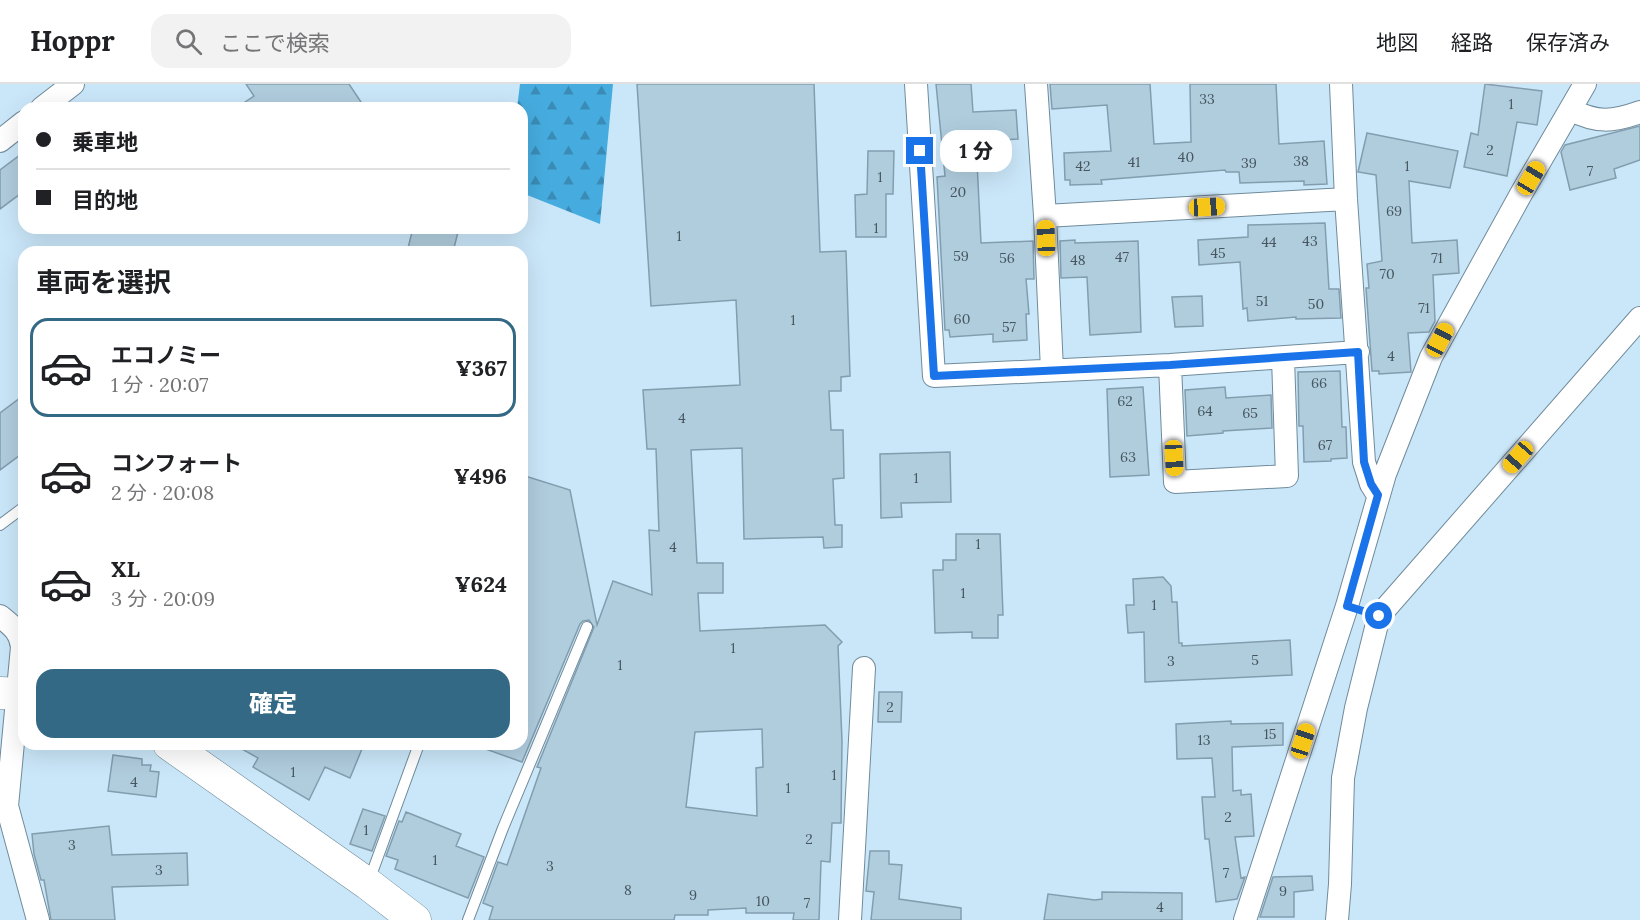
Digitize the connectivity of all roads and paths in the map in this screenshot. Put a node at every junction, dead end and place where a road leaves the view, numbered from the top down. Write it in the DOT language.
graph roads {
  1 [pos="73,84"];
  2 [pos="916,84"];
  3 [pos="1036,84"];
  4 [pos="1341,84"];
  5 [pos="1585,84"];
  6 [pos="50,102"];
  7 [pos="1571,110"];
  8 [pos="1640,112"];
  9 [pos="18,127"];
  10 [pos="0,141"];
  11 [pos="1346,199"];
  12 [pos="1045,216"];
  13 [pos="1640,318"];
  14 [pos="1358,352"];
  15 [pos="1283,358"];
  16 [pos="1170,365"];
  17 [pos="1052,370"];
  18 [pos="1378,495"];
  19 [pos="18,512"];
  20 [pos="0,525"];
  21 [pos="1347,606"];
  22 [pos="0,616"];
  23 [pos="1379,616"];
  24 [pos="587,627"];
  25 [pos="18,632"];
  26 [pos="864,668"];
  27 [pos="18,670"];
  28 [pos="14,693"];
  29 [pos="178,750"];
  30 [pos="417,750"];
  31 [pos="4,807"];
  32 [pos="368,884"];
  33 [pos="38,920"];
  34 [pos="415,920"];
  35 [pos="468,920"];
  36 [pos="850,920"];
  37 [pos="1245,920"];
  38 [pos="1337,920"];
  1 -- 6 [label="street"];
  2 -- 17 [label="street"];
  3 -- 12 [label="street"];
  4 -- 11 [label="street"];
  5 -- 7 [label="street"];
  7 -- 8 [label="street"];
  7 -- 18 [label="street"];
  9 -- 10 [label="street"];
  11 -- 12 [label="street"];
  11 -- 14 [label="street"];
  12 -- 17 [label="street"];
  13 -- 23 [label="street"];
  14 -- 15 [label="street"];
  14 -- 18 [label="street"];
  15 -- 16 [label="street"];
  15 -- 16 [label="street"];
  16 -- 17 [label="street"];
  18 -- 21 [label="street"];
  19 -- 20 [label="lane"];
  21 -- 23 [label="street"];
  21 -- 37 [label="street"];
  22 -- 25 [label="street"];
  23 -- 38 [label="street"];
  24 -- 35 [label="lane"];
  26 -- 36 [label="street"];
  27 -- 28 [label="street"];
  28 -- 31 [label="street"];
  29 -- 32 [label="street"];
  30 -- 32 [label="lane"];
  31 -- 33 [label="street"];
  32 -- 34 [label="street"];
}
